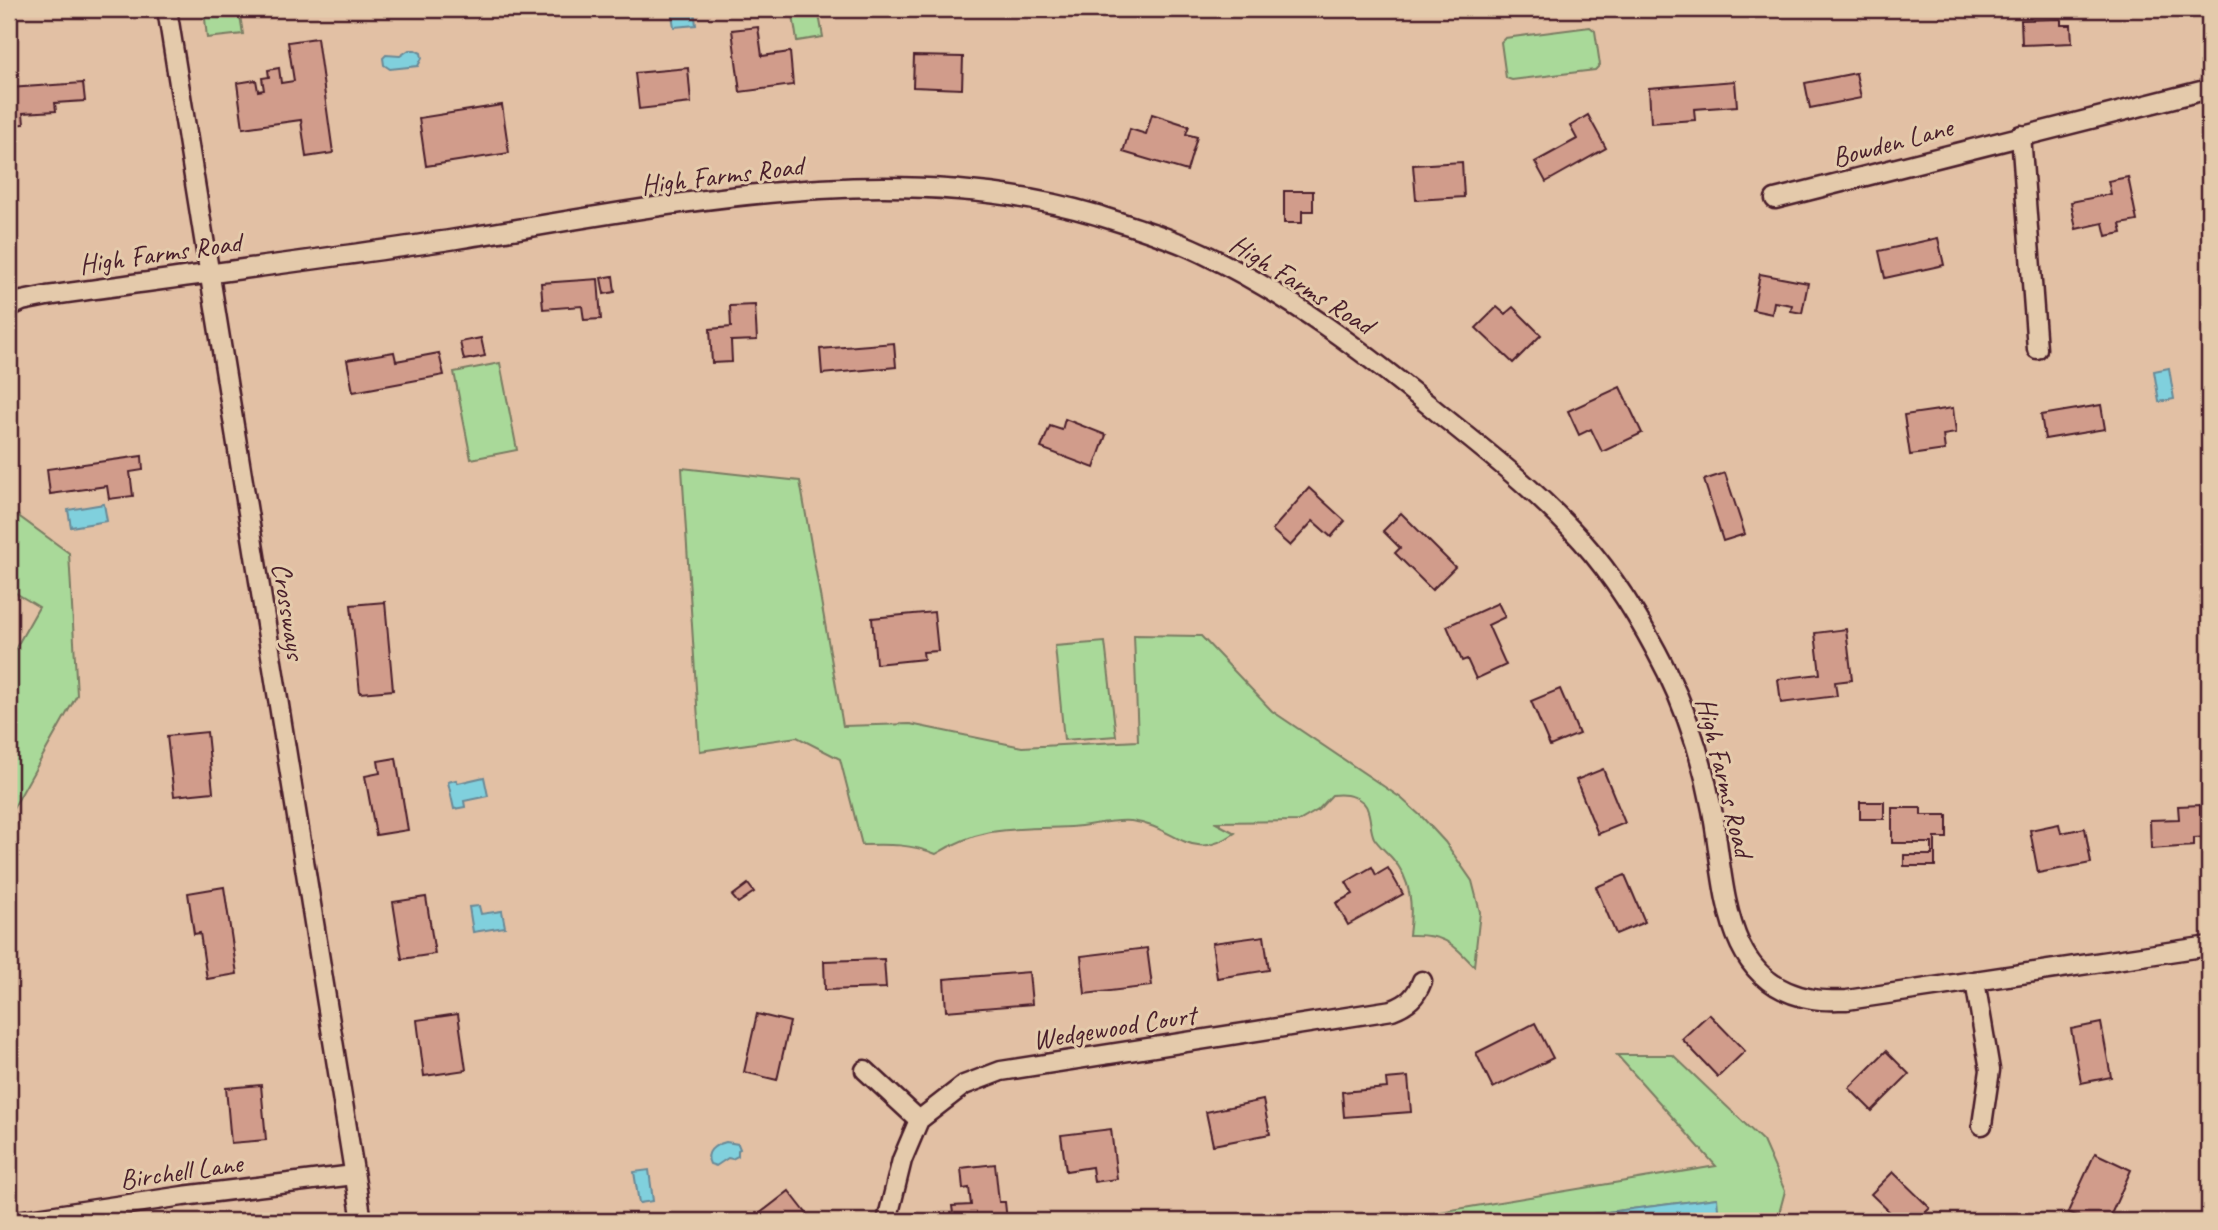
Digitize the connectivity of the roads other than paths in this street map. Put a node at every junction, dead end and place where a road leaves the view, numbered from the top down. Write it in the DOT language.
graph roads {
  1 [pos="167,9"];
  2 [pos="2209,89"];
  3 [pos="2021,135"];
  4 [pos="1775,199"];
  5 [pos="210,272"];
  6 [pos="9,307"];
  7 [pos="2037,349"];
  8 [pos="2209,946"];
  9 [pos="1422,981"];
  10 [pos="1975,981"];
  11 [pos="865,1070"];
  12 [pos="919,1120"];
  13 [pos="1982,1125"];
  14 [pos="354,1175"];
  15 [pos="16,1221"];
  16 [pos="362,1221"];
  17 [pos="887,1221"];
  1 -- 5 [label="street, Crossways"];
  2 -- 3 [label="street, Bowden Lane"];
  3 -- 4 [label="street, Bowden Lane"];
  3 -- 7 [label="street"];
  5 -- 6 [label="street, High Farms Road"];
  5 -- 10 [label="street, High Farms Road"];
  5 -- 14 [label="street, Crossways"];
  8 -- 10 [label="street, High Farms Road"];
  9 -- 12 [label="street, Wedgewood Court"];
  10 -- 13 [label="street"];
  11 -- 12 [label="street"];
  12 -- 17 [label="street, Wedgewood Court"];
  14 -- 15 [label="street, Birchell Lane"];
  14 -- 16 [label="street, Crossways"];
}
